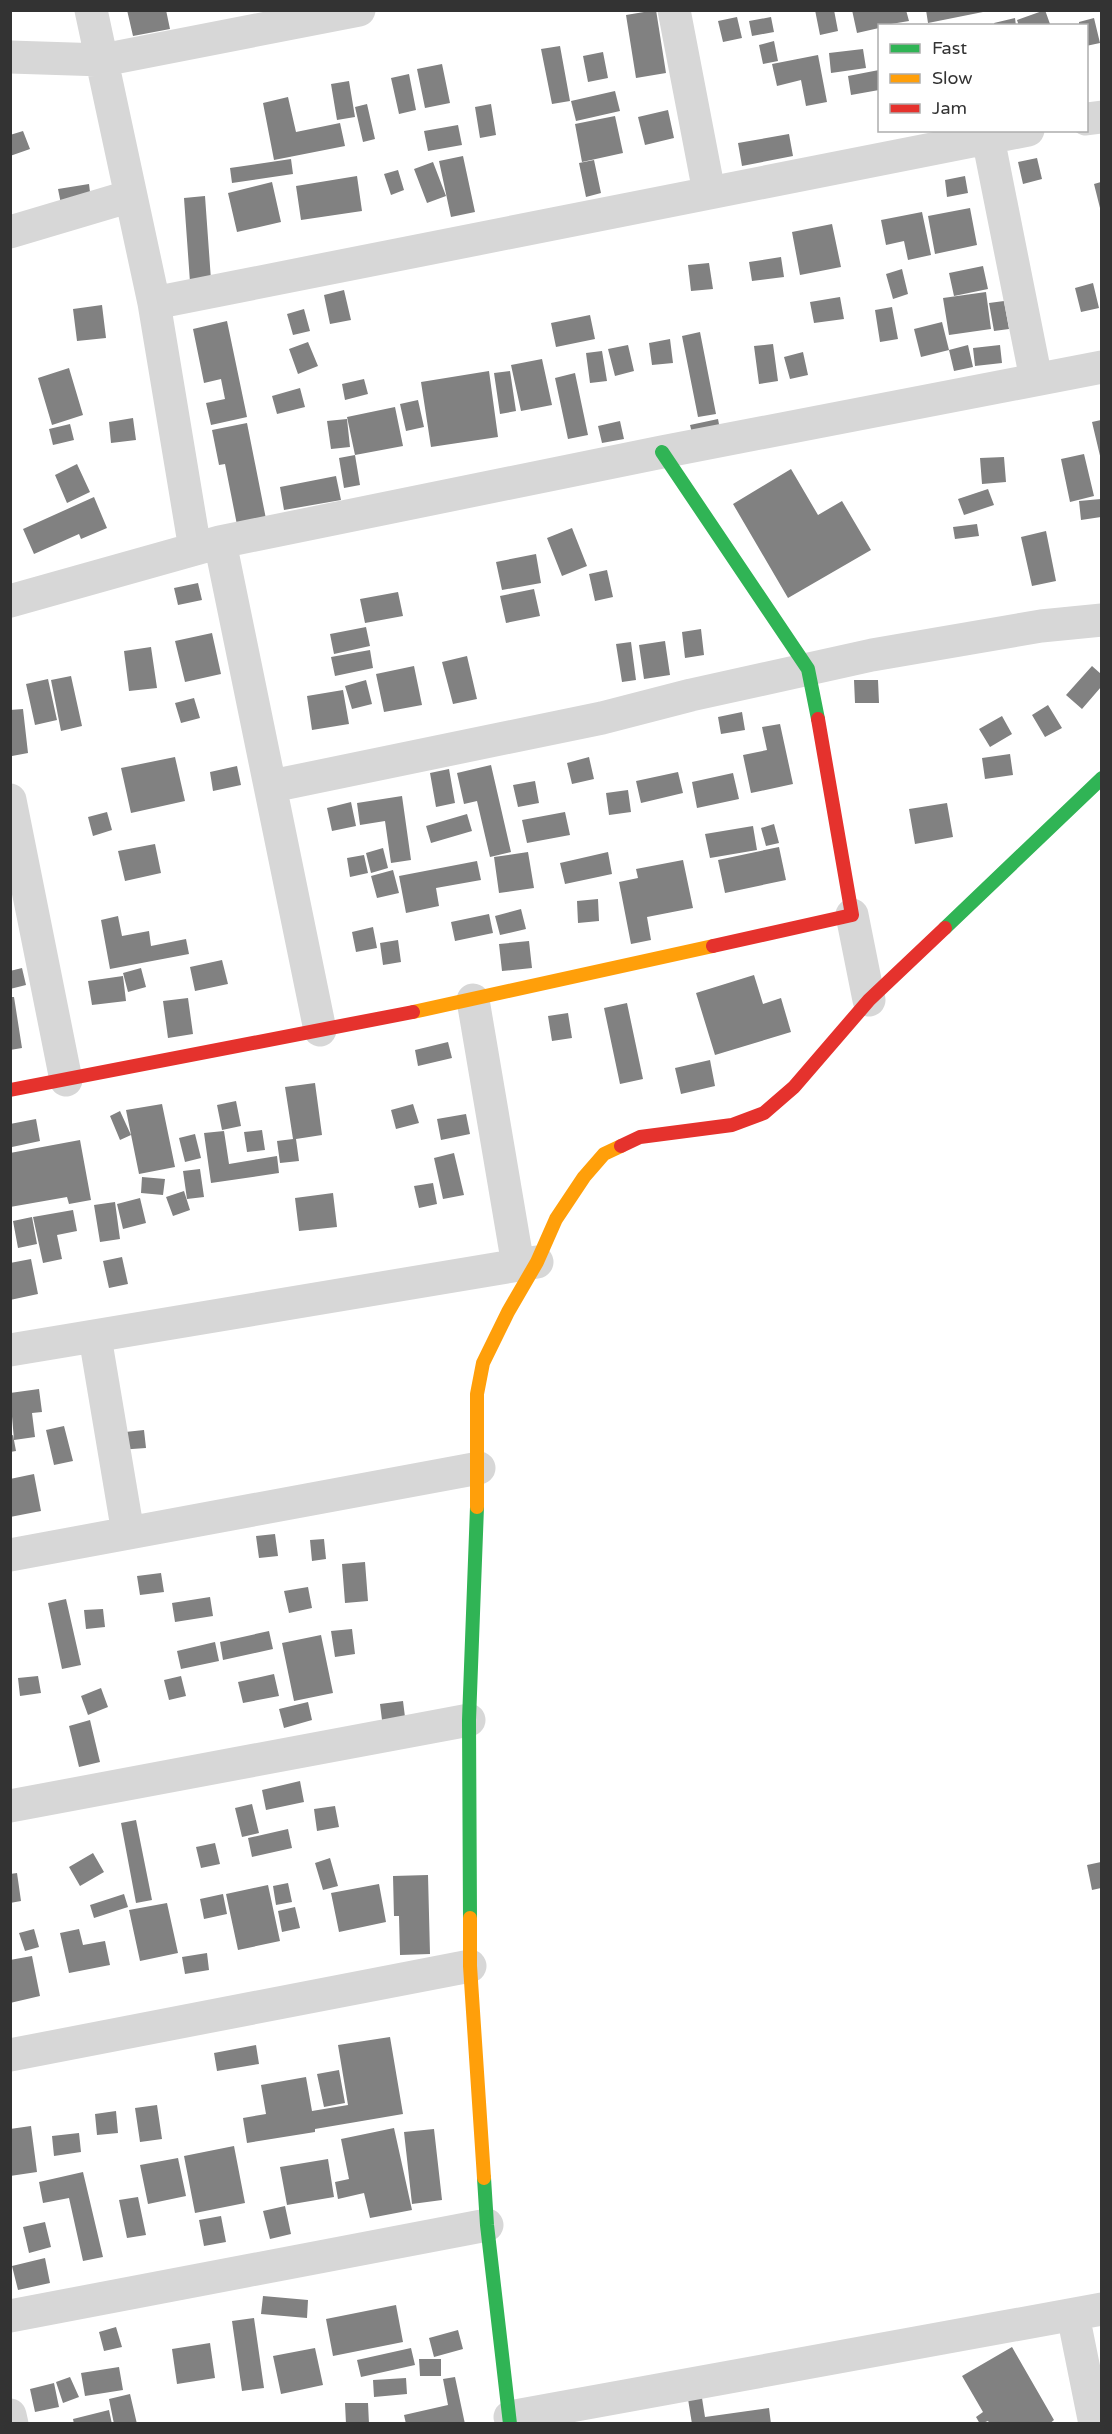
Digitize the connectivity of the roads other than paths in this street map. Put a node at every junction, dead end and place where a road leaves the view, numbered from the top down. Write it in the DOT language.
graph roads {
  1 [pos="91,10"];
  2 [pos="358,10"];
  3 [pos="674,10"];
  4 [pos="10,57"];
  5 [pos="103,60"];
  6 [pos="1018,132"];
  7 [pos="988,138"];
  8 [pos="710,192"];
  9 [pos="131,196"];
  10 [pos="10,232"];
  11 [pos="154,303"];
  12 [pos="1101,367"];
  13 [pos="1036,379"];
  14 [pos="662,452"];
  15 [pos="207,545"];
  16 [pos="10,601"];
  17 [pos="1101,620"];
  18 [pos="808,669"];
  19 [pos="1101,778"];
  20 [pos="272,786"];
  21 [pos="10,800"];
  22 [pos="21,911"];
  23 [pos="852,915"];
  24 [pos="869,999"];
  25 [pos="473,1000"];
  26 [pos="320,1030"];
  27 [pos="66,1080"];
  28 [pos="10,1090"];
  29 [pos="528,1263"];
  30 [pos="95,1337"];
  31 [pos="10,1350"];
  32 [pos="479,1468"];
  33 [pos="128,1533"];
  34 [pos="10,1555"];
  35 [pos="469,1720"];
  36 [pos="10,1806"];
  37 [pos="470,1966"];
  38 [pos="10,2055"];
  39 [pos="487,2225"];
  40 [pos="1087,2312"];
  41 [pos="10,2316"];
  42 [pos="10,2415"];
  43 [pos="510,2420"];
  44 [pos="12,2424"];
  45 [pos="1095,2424"];
  1 -- 5 [label="street"];
  2 -- 5 [label="street"];
  3 -- 8 [label="street"];
  4 -- 5 [label="street"];
  5 -- 9 [label="street"];
  6 -- 7 [label="street"];
  7 -- 8 [label="street"];
  7 -- 13 [label="street"];
  8 -- 11 [label="street"];
  9 -- 10 [label="street"];
  9 -- 11 [label="street"];
  11 -- 15 [label="street"];
  12 -- 13 [label="street"];
  13 -- 14 [label="street"];
  14 -- 15 [label="street"];
  14 -- 18 [label="street"];
  15 -- 16 [label="street"];
  15 -- 20 [label="street"];
  17 -- 18 [label="street"];
  18 -- 20 [label="street"];
  18 -- 23 [label="street"];
  19 -- 24 [label="street"];
  20 -- 26 [label="street"];
  21 -- 22 [label="street"];
  22 -- 27 [label="street"];
  23 -- 24 [label="street"];
  23 -- 25 [label="street"];
  24 -- 29 [label="street"];
  25 -- 26 [label="street"];
  25 -- 29 [label="street"];
  26 -- 27 [label="street"];
  27 -- 28 [label="street"];
  29 -- 30 [label="street"];
  29 -- 32 [label="street"];
  30 -- 31 [label="street"];
  30 -- 33 [label="street"];
  32 -- 33 [label="street"];
  32 -- 35 [label="street"];
  33 -- 34 [label="street"];
  35 -- 36 [label="street"];
  35 -- 37 [label="street"];
  37 -- 38 [label="street"];
  37 -- 39 [label="street"];
  39 -- 41 [label="street"];
  39 -- 43 [label="street"];
  40 -- 43 [label="street"];
  40 -- 45 [label="street"];
  42 -- 44 [label="street"];
}
